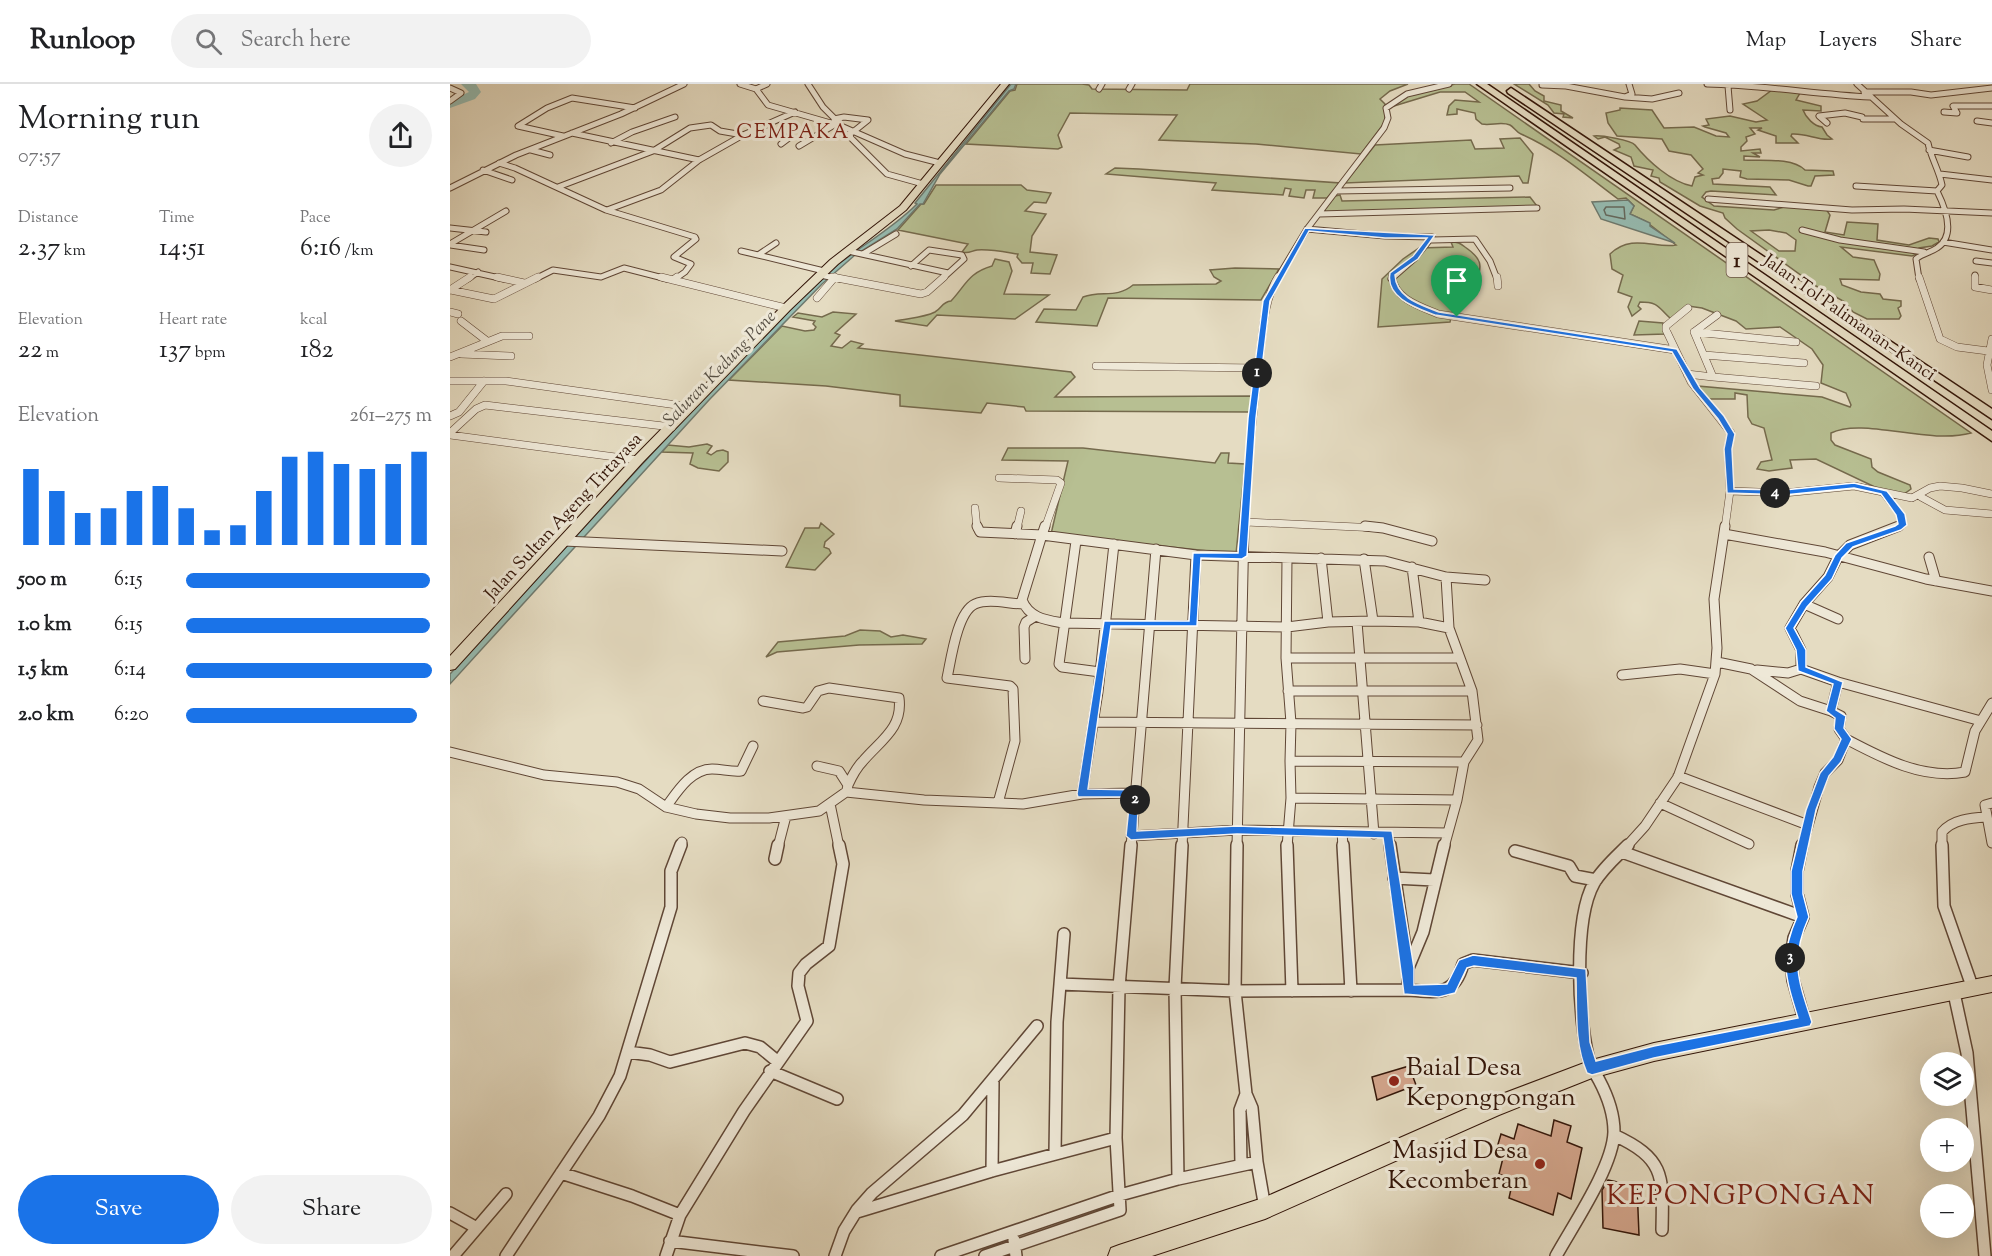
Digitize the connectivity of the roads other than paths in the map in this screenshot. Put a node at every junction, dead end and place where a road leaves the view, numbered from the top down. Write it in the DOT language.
graph roads {
  1 [pos="684,84"];
  2 [pos="740,84"];
  3 [pos="767,84"];
  4 [pos="808,84"];
  5 [pos="1005,84"];
  6 [pos="1449,84"];
  7 [pos="1481,84"];
  8 [pos="1501,84"];
  9 [pos="1629,84"];
  10 [pos="1707,84"];
  11 [pos="1742,84"];
  12 [pos="1857,84"];
  13 [pos="1905,84"];
  14 [pos="1954,84"];
  15 [pos="1542,85"];
  16 [pos="1570,86"];
  17 [pos="1728,86"];
  18 [pos="450,88"];
  19 [pos="1992,88"];
  20 [pos="756,89"];
  21 [pos="1970,91"];
  22 [pos="1864,92"];
  23 [pos="1911,92"];
  24 [pos="1679,93"];
  25 [pos="1951,94"];
  26 [pos="1625,97"];
  27 [pos="1870,98"];
  28 [pos="450,100"];
  29 [pos="1992,106"];
  30 [pos="1971,107"];
  31 [pos="635,108"];
  32 [pos="1730,110"];
  33 [pos="795,112"];
  34 [pos="1944,112"];
  35 [pos="675,117"];
  36 [pos="1895,119"];
  37 [pos="1977,121"];
  38 [pos="834,122"];
  39 [pos="1827,123"];
  40 [pos="1992,123"];
  41 [pos="759,129"];
  42 [pos="851,131"];
  43 [pos="572,133"];
  44 [pos="743,135"];
  45 [pos="564,136"];
  46 [pos="610,143"];
  47 [pos="781,144"];
  48 [pos="799,146"];
  49 [pos="531,150"];
  50 [pos="1929,150"];
  51 [pos="653,151"];
  52 [pos="550,155"];
  53 [pos="1968,157"];
  54 [pos="699,159"];
  55 [pos="499,163"];
  56 [pos="940,163"];
  57 [pos="483,170"];
  58 [pos="1940,174"];
  59 [pos="512,180"];
  60 [pos="1992,180"];
  61 [pos="923,184"];
  62 [pos="1856,186"];
  63 [pos="558,187"];
  64 [pos="450,188"];
  65 [pos="1510,188"];
  66 [pos="1337,191"];
  67 [pos="1937,191"];
  68 [pos="1708,200"];
  69 [pos="1537,208"];
  70 [pos="606,210"];
  71 [pos="1947,210"];
  72 [pos="506,211"];
  73 [pos="1992,213"];
  74 [pos="1319,214"];
  75 [pos="451,227"];
  76 [pos="1307,229"];
  77 [pos="476,230"];
  78 [pos="1802,230"];
  79 [pos="486,232"];
  80 [pos="896,234"];
  81 [pos="1432,240"];
  82 [pos="1943,242"];
  83 [pos="776,243"];
  84 [pos="450,244"];
  85 [pos="484,250"];
  86 [pos="741,250"];
  87 [pos="1992,250"];
  88 [pos="850,251"];
  89 [pos="1923,252"];
  90 [pos="862,254"];
  91 [pos="1755,254"];
  92 [pos="758,255"];
  93 [pos="1734,258"];
  94 [pos="1976,261"];
  95 [pos="1992,263"];
  96 [pos="911,266"];
  97 [pos="450,267"];
  98 [pos="478,272"];
  99 [pos="948,273"];
  100 [pos="826,275"];
  101 [pos="1975,275"];
  102 [pos="673,280"];
  103 [pos="524,282"];
  104 [pos="1498,286"];
  105 [pos="450,290"];
  106 [pos="1992,290"];
  107 [pos="818,298"];
  108 [pos="786,308"];
  109 [pos="1688,308"];
  110 [pos="450,312"];
  111 [pos="1716,315"];
  112 [pos="1694,332"];
  113 [pos="529,336"];
  114 [pos="487,341"];
  115 [pos="1796,342"];
  116 [pos="1991,345"];
  117 [pos="1675,350"];
  118 [pos="453,355"];
  119 [pos="1704,355"];
  120 [pos="511,356"];
  121 [pos="1804,363"];
  122 [pos="1096,366"];
  123 [pos="1258,368"];
  124 [pos="1687,375"];
  125 [pos="1713,377"];
  126 [pos="450,381"];
  127 [pos="484,381"];
  128 [pos="1816,386"];
  129 [pos="1992,390"];
  130 [pos="691,407"];
  131 [pos="1992,415"];
  132 [pos="450,416"];
  133 [pos="672,427"];
  134 [pos="450,434"];
  135 [pos="1992,437"];
  136 [pos="638,460"];
  137 [pos="999,478"];
  138 [pos="1730,491"];
  139 [pos="1884,492"];
  140 [pos="1992,494"];
  141 [pos="1921,497"];
  142 [pos="975,508"];
  143 [pos="1021,511"];
  144 [pos="1992,514"];
  145 [pos="1245,522"];
  146 [pos="1015,534"];
  147 [pos="1724,534"];
  148 [pos="1042,536"];
  149 [pos="567,541"];
  150 [pos="1076,541"];
  151 [pos="1431,541"];
  152 [pos="1114,544"];
  153 [pos="1156,549"];
  154 [pos="782,551"];
  155 [pos="1196,555"];
  156 [pos="1242,556"];
  157 [pos="1838,557"];
  158 [pos="1929,557"];
  159 [pos="1287,558"];
  160 [pos="1321,558"];
  161 [pos="1364,559"];
  162 [pos="1412,567"];
  163 [pos="1446,577"];
  164 [pos="1485,579"];
  165 [pos="1936,581"];
  166 [pos="1992,591"];
  167 [pos="1023,604"];
  168 [pos="1804,604"];
  169 [pos="1034,617"];
  170 [pos="1838,619"];
  171 [pos="1373,621"];
  172 [pos="1062,622"];
  173 [pos="1328,622"];
  174 [pos="1358,622"];
  175 [pos="1419,622"];
  176 [pos="1107,623"];
  177 [pos="1151,623"];
  178 [pos="1194,624"];
  179 [pos="1241,626"];
  180 [pos="1287,627"];
  181 [pos="1449,628"];
  182 [pos="1286,658"];
  183 [pos="1460,658"];
  184 [pos="1025,659"];
  185 [pos="1361,659"];
  186 [pos="1717,662"];
  187 [pos="450,665"];
  188 [pos="1751,669"];
  189 [pos="1801,669"];
  190 [pos="1100,672"];
  191 [pos="1715,674"];
  192 [pos="1622,675"];
  193 [pos="1838,682"];
  194 [pos="1288,691"];
  195 [pos="1472,691"];
  196 [pos="1364,692"];
  197 [pos="763,701"];
  198 [pos="1992,703"];
  199 [pos="1831,711"];
  200 [pos="1190,721"];
  201 [pos="1981,721"];
  202 [pos="1094,722"];
  203 [pos="1142,722"];
  204 [pos="1238,722"];
  205 [pos="1291,723"];
  206 [pos="1477,726"];
  207 [pos="1366,727"];
  208 [pos="1846,739"];
  209 [pos="753,746"];
  210 [pos="450,752"];
  211 [pos="1290,761"];
  212 [pos="1464,762"];
  213 [pos="1368,763"];
  214 [pos="817,766"];
  215 [pos="1678,777"];
  216 [pos="847,789"];
  217 [pos="1135,793"];
  218 [pos="1082,794"];
  219 [pos="1291,798"];
  220 [pos="1373,799"];
  221 [pos="1457,800"];
  222 [pos="998,803"];
  223 [pos="1660,803"];
  224 [pos="1992,803"];
  225 [pos="830,804"];
  226 [pos="666,807"];
  227 [pos="786,816"];
  228 [pos="1987,817"];
  229 [pos="1808,825"];
  230 [pos="1237,830"];
  231 [pos="1287,831"];
  232 [pos="1342,832"];
  233 [pos="1448,833"];
  234 [pos="1182,834"];
  235 [pos="1374,834"];
  236 [pos="1388,834"];
  237 [pos="1131,836"];
  238 [pos="682,842"];
  239 [pos="1992,843"];
  240 [pos="1749,844"];
  241 [pos="1515,851"];
  242 [pos="1622,852"];
  243 [pos="775,859"];
  244 [pos="1394,878"];
  245 [pos="1434,880"];
  246 [pos="1596,880"];
  247 [pos="1803,917"];
  248 [pos="1064,933"];
  249 [pos="1408,968"];
  250 [pos="1582,973"];
  251 [pos="1060,984"];
  252 [pos="1119,987"];
  253 [pos="1175,988"];
  254 [pos="1973,989"];
  255 [pos="1408,990"];
  256 [pos="1235,991"];
  257 [pos="1292,991"];
  258 [pos="1351,991"];
  259 [pos="1805,1022"];
  260 [pos="1037,1026"];
  261 [pos="628,1052"];
  262 [pos="774,1066"];
  263 [pos="1597,1078"];
  264 [pos="993,1082"];
  265 [pos="1246,1094"];
  266 [pos="837,1099"];
  267 [pos="1614,1135"];
  268 [pos="1116,1138"];
  269 [pos="1055,1153"];
  270 [pos="1257,1162"];
  271 [pos="1241,1165"];
  272 [pos="992,1171"];
  273 [pos="561,1173"];
  274 [pos="1178,1179"];
  275 [pos="506,1194"];
  276 [pos="1120,1195"];
  277 [pos="1265,1208"];
  278 [pos="450,1213"];
  279 [pos="854,1213"];
  280 [pos="680,1215"];
  281 [pos="477,1228"];
  282 [pos="1662,1230"];
  283 [pos="670,1241"];
  284 [pos="1015,1244"];
  285 [pos="1150,1251"];
  286 [pos="453,1256"];
  287 [pos="506,1256"];
  288 [pos="666,1256"];
  289 [pos="793,1256"];
  290 [pos="835,1256"];
  291 [pos="940,1256"];
  292 [pos="985,1256"];
  293 [pos="1119,1256"];
  294 [pos="1556,1256"];
  295 [pos="1985,1256"];
  1 -- 31 [label="street"];
  2 -- 20 [label="street"];
  3 -- 20 [label="street"];
  4 -- 38 [label="street"];
  5 -- 56 [label="main road, Jalan Sultan Ageng Tirtayasa"];
  6 -- 66 [label="street"];
  7 -- 93 [label="highway, Jalan Tol Palimanan–Kanci / 1"];
  8 -- 91 [label="highway, Jalan Tol Palimanan–Kanci / 1"];
  9 -- 26 [label="street"];
  10 -- 17 [label="street"];
  11 -- 17 [label="street"];
  11 -- 27 [label="street"];
  12 -- 22 [label="street"];
  13 -- 23 [label="street"];
  14 -- 21 [label="street"];
  15 -- 16 [label="street"];
  16 -- 26 [label="street"];
  17 -- 32 [label="street"];
  18 -- 28 [label="street"];
  19 -- 21 [label="street"];
  20 -- 33 [label="street"];
  21 -- 25 [label="street"];
  22 -- 23 [label="street"];
  22 -- 27 [label="street"];
  23 -- 25 [label="street"];
  24 -- 26 [label="street"];
  25 -- 30 [label="street"];
  27 -- 36 [label="street"];
  29 -- 30 [label="street"];
  30 -- 34 [label="street"];
  31 -- 43 [label="street"];
  31 -- 45 [label="street"];
  33 -- 38 [label="street"];
  33 -- 41 [label="street"];
  35 -- 46 [label="street"];
  36 -- 39 [label="street"];
  36 -- 50 [label="street"];
  37 -- 40 [label="street"];
  38 -- 42 [label="street"];
  38 -- 42 [label="street"];
  38 -- 48 [label="street"];
  41 -- 44 [label="street"];
  41 -- 47 [label="street"];
  42 -- 56 [label="street"];
  42 -- 61 [label="street"];
  43 -- 45 [label="street"];
  43 -- 46 [label="street"];
  44 -- 51 [label="street"];
  44 -- 54 [label="street"];
  45 -- 49 [label="street"];
  46 -- 51 [label="street"];
  49 -- 52 [label="street"];
  49 -- 55 [label="street"];
  50 -- 53 [label="street"];
  50 -- 58 [label="street"];
  51 -- 54 [label="street"];
  51 -- 63 [label="street"];
  54 -- 70 [label="street"];
  55 -- 57 [label="street"];
  55 -- 63 [label="street"];
  56 -- 61 [label="main road, Jalan Sultan Ageng Tirtayasa"];
  57 -- 59 [label="street"];
  57 -- 64 [label="street"];
  58 -- 60 [label="street"];
  58 -- 67 [label="street"];
  61 -- 88 [label="main road, Jalan Sultan Ageng Tirtayasa"];
  62 -- 67 [label="street"];
  63 -- 70 [label="street"];
  65 -- 66 [label="street"];
  66 -- 74 [label="street"];
  67 -- 71 [label="street"];
  68 -- 71 [label="street"];
  69 -- 74 [label="street"];
  70 -- 102 [label="street"];
  71 -- 73 [label="street"];
  71 -- 82 [label="street"];
  72 -- 77 [label="street"];
  74 -- 76 [label="street"];
  75 -- 77 [label="street"];
  76 -- 81 [label="street"];
  76 -- 123 [label="street"];
  77 -- 79 [label="street"];
  77 -- 84 [label="street"];
  78 -- 89 [label="street"];
  80 -- 90 [label="street"];
  81 -- 104 [label="street"];
  81 -- 117 [label="street"];
  82 -- 87 [label="street"];
  82 -- 89 [label="street"];
  83 -- 92 [label="street"];
  84 -- 85 [label="street"];
  86 -- 92 [label="street"];
  88 -- 90 [label="street"];
  88 -- 100 [label="main road, Jalan Sultan Ageng Tirtayasa"];
  89 -- 116 [label="street"];
  90 -- 96 [label="street"];
  91 -- 93 [label="highway"];
  91 -- 131 [label="highway, Jalan Tol Palimanan–Kanci / 1"];
  92 -- 100 [label="street"];
  93 -- 135 [label="highway, Jalan Tol Palimanan–Kanci / 1"];
  94 -- 95 [label="street"];
  96 -- 99 [label="street"];
  96 -- 99 [label="street"];
  97 -- 98 [label="street"];
  98 -- 103 [label="street"];
  98 -- 105 [label="street"];
  99 -- 100 [label="street"];
  100 -- 107 [label="street"];
  100 -- 108 [label="main road, Jalan Sultan Ageng Tirtayasa"];
  101 -- 106 [label="street"];
  102 -- 103 [label="street"];
  102 -- 108 [label="street"];
  103 -- 105 [label="street"];
  108 -- 130 [label="main road, Jalan Sultan Ageng Tirtayasa"];
  109 -- 117 [label="street"];
  110 -- 114 [label="street"];
  111 -- 112 [label="street"];
  112 -- 115 [label="street"];
  112 -- 119 [label="street"];
  113 -- 114 [label="street"];
  114 -- 118 [label="street"];
  116 -- 129 [label="street"];
  117 -- 124 [label="street"];
  118 -- 120 [label="street"];
  119 -- 121 [label="street"];
  119 -- 125 [label="street"];
  122 -- 123 [label="street"];
  123 -- 145 [label="street"];
  124 -- 125 [label="street"];
  124 -- 138 [label="street"];
  125 -- 128 [label="street"];
  126 -- 127 [label="street"];
  127 -- 130 [label="street"];
  127 -- 132 [label="street"];
  130 -- 133 [label="main road, Jalan Sultan Ageng Tirtayasa"];
  133 -- 134 [label="street"];
  133 -- 136 [label="main road, Jalan Sultan Ageng Tirtayasa"];
  134 -- 136 [label="street"];
  136 -- 149 [label="main road, Jalan Sultan Ageng Tirtayasa"];
  137 -- 148 [label="street"];
  138 -- 139 [label="street"];
  138 -- 147 [label="street"];
  139 -- 141 [label="street"];
  139 -- 157 [label="street"];
  140 -- 141 [label="street"];
  141 -- 144 [label="street"];
  142 -- 146 [label="street"];
  143 -- 146 [label="street"];
  145 -- 151 [label="street"];
  145 -- 156 [label="street"];
  146 -- 148 [label="street"];
  147 -- 157 [label="street"];
  147 -- 186 [label="street"];
  148 -- 150 [label="street"];
  148 -- 167 [label="street"];
  149 -- 154 [label="street"];
  149 -- 187 [label="main road, Jalan Sultan Ageng Tirtayasa"];
  150 -- 152 [label="street"];
  150 -- 172 [label="street"];
  152 -- 153 [label="street"];
  152 -- 176 [label="street"];
  153 -- 155 [label="street"];
  153 -- 177 [label="street"];
  155 -- 156 [label="street"];
  155 -- 178 [label="street"];
  156 -- 159 [label="street"];
  156 -- 179 [label="street"];
  157 -- 165 [label="street"];
  157 -- 168 [label="street"];
  158 -- 165 [label="street"];
  159 -- 160 [label="street"];
  159 -- 180 [label="street"];
  160 -- 161 [label="street"];
  160 -- 173 [label="street"];
  161 -- 162 [label="street"];
  161 -- 171 [label="street"];
  162 -- 163 [label="street"];
  162 -- 175 [label="street"];
  163 -- 164 [label="street"];
  163 -- 181 [label="street"];
  165 -- 166 [label="street"];
  167 -- 169 [label="street"];
  167 -- 222 [label="street"];
  168 -- 170 [label="street"];
  168 -- 189 [label="street"];
  169 -- 172 [label="street"];
  169 -- 184 [label="street"];
  171 -- 174 [label="street"];
  171 -- 175 [label="street"];
  172 -- 176 [label="street"];
  172 -- 190 [label="street"];
  173 -- 174 [label="street"];
  173 -- 180 [label="street"];
  174 -- 185 [label="street"];
  175 -- 181 [label="street"];
  176 -- 177 [label="street"];
  176 -- 190 [label="street"];
  177 -- 178 [label="street"];
  177 -- 203 [label="street"];
  178 -- 179 [label="street"];
  178 -- 200 [label="street"];
  179 -- 180 [label="street"];
  179 -- 204 [label="street"];
  180 -- 182 [label="street"];
  181 -- 183 [label="street"];
  182 -- 185 [label="street"];
  182 -- 194 [label="street"];
  183 -- 185 [label="street"];
  183 -- 195 [label="street"];
  185 -- 196 [label="street"];
  186 -- 188 [label="street"];
  186 -- 191 [label="street"];
  188 -- 189 [label="street"];
  188 -- 199 [label="street"];
  189 -- 193 [label="street"];
  190 -- 202 [label="street"];
  191 -- 192 [label="street"];
  191 -- 215 [label="street"];
  193 -- 199 [label="street"];
  193 -- 201 [label="street"];
  194 -- 196 [label="street"];
  194 -- 205 [label="street"];
  195 -- 196 [label="street"];
  195 -- 206 [label="street"];
  196 -- 207 [label="street"];
  197 -- 216 [label="street"];
  198 -- 201 [label="street"];
  199 -- 208 [label="street"];
  200 -- 203 [label="street"];
  200 -- 204 [label="street"];
  200 -- 234 [label="street"];
  201 -- 208 [label="street"];
  202 -- 203 [label="street"];
  202 -- 218 [label="street"];
  203 -- 217 [label="street"];
  204 -- 205 [label="street"];
  204 -- 230 [label="street"];
  205 -- 207 [label="street"];
  205 -- 211 [label="street"];
  206 -- 207 [label="street"];
  206 -- 212 [label="street"];
  207 -- 213 [label="street"];
  208 -- 229 [label="street"];
  209 -- 226 [label="street"];
  210 -- 226 [label="street"];
  211 -- 213 [label="street"];
  211 -- 219 [label="street"];
  212 -- 213 [label="street"];
  212 -- 221 [label="street"];
  213 -- 220 [label="street"];
  214 -- 216 [label="street"];
  215 -- 223 [label="street"];
  215 -- 229 [label="street"];
  216 -- 222 [label="street"];
  216 -- 225 [label="street"];
  217 -- 218 [label="street"];
  217 -- 237 [label="street"];
  218 -- 222 [label="street"];
  219 -- 220 [label="street"];
  219 -- 231 [label="street"];
  220 -- 221 [label="street"];
  220 -- 235 [label="street"];
  221 -- 233 [label="street"];
  223 -- 240 [label="street"];
  223 -- 242 [label="street"];
  224 -- 228 [label="street"];
  225 -- 227 [label="street"];
  225 -- 262 [label="street"];
  226 -- 227 [label="street"];
  227 -- 243 [label="street"];
  228 -- 239 [label="street"];
  228 -- 254 [label="street"];
  229 -- 247 [label="street"];
  230 -- 231 [label="street"];
  230 -- 234 [label="street"];
  230 -- 256 [label="street"];
  231 -- 232 [label="street"];
  231 -- 257 [label="street"];
  232 -- 235 [label="street"];
  232 -- 258 [label="street"];
  233 -- 236 [label="street"];
  233 -- 245 [label="street"];
  234 -- 237 [label="street"];
  234 -- 253 [label="street"];
  235 -- 236 [label="street"];
  236 -- 244 [label="street"];
  237 -- 252 [label="street"];
  238 -- 261 [label="street"];
  241 -- 246 [label="street"];
  242 -- 246 [label="street"];
  242 -- 247 [label="street"];
  244 -- 245 [label="street"];
  244 -- 249 [label="street"];
  245 -- 249 [label="street"];
  246 -- 250 [label="street"];
  247 -- 259 [label="street"];
  248 -- 251 [label="street"];
  249 -- 255 [label="street"];
  250 -- 255 [label="street"];
  250 -- 263 [label="street"];
  251 -- 252 [label="street"];
  251 -- 269 [label="street"];
  252 -- 253 [label="street"];
  252 -- 268 [label="street"];
  253 -- 256 [label="street"];
  253 -- 274 [label="street"];
  254 -- 259 [label="main road"];
  254 -- 295 [label="street"];
  255 -- 258 [label="street"];
  256 -- 257 [label="street"];
  256 -- 265 [label="street"];
  257 -- 258 [label="street"];
  259 -- 263 [label="main road"];
  260 -- 264 [label="street"];
  261 -- 262 [label="street"];
  261 -- 273 [label="street"];
  262 -- 266 [label="street"];
  262 -- 280 [label="street"];
  263 -- 267 [label="street"];
  263 -- 277 [label="main road"];
  264 -- 272 [label="street"];
  264 -- 279 [label="street"];
  265 -- 270 [label="street"];
  265 -- 271 [label="street"];
  267 -- 282 [label="street"];
  267 -- 294 [label="street"];
  268 -- 269 [label="street"];
  268 -- 276 [label="street"];
  269 -- 272 [label="street"];
  270 -- 271 [label="street"];
  270 -- 277 [label="street"];
  271 -- 274 [label="street"];
  272 -- 279 [label="street"];
  273 -- 280 [label="street"];
  273 -- 287 [label="street"];
  274 -- 276 [label="street"];
  275 -- 281 [label="street"];
  276 -- 284 [label="street"];
  277 -- 285 [label="main road"];
  278 -- 281 [label="street"];
  279 -- 290 [label="street"];
  280 -- 283 [label="street"];
  281 -- 286 [label="street"];
  283 -- 288 [label="street"];
  283 -- 289 [label="street"];
  284 -- 291 [label="street"];
  284 -- 292 [label="street"];
  285 -- 293 [label="main road"];
}
